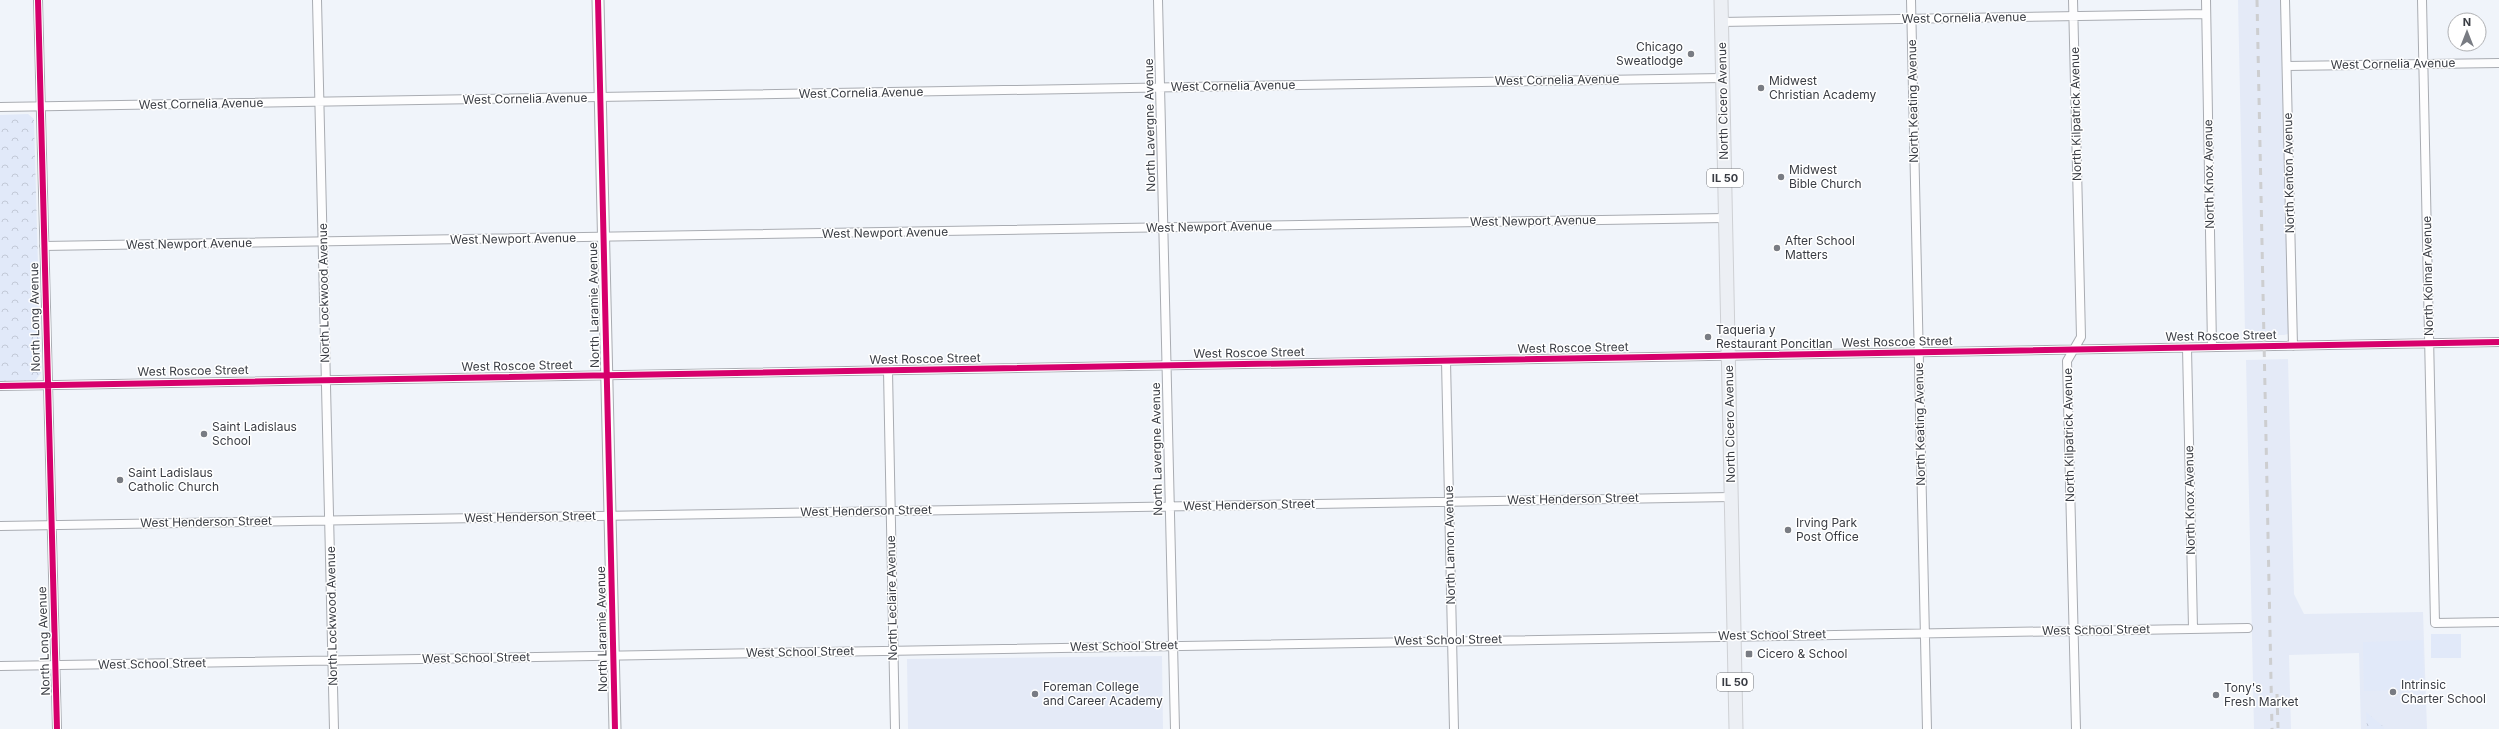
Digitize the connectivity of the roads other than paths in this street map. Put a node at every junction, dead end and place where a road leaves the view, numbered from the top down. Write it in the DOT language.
graph roads {
  1 [pos="38,0"];
  2 [pos="317,0"];
  3 [pos="598,0"];
  4 [pos="1158,0"];
  5 [pos="1721,0"];
  6 [pos="1911,0"];
  7 [pos="2073,0"];
  8 [pos="2206,0"];
  9 [pos="2285,0"];
  10 [pos="2422,0"];
  11 [pos="2206,14"];
  12 [pos="2074,16"];
  13 [pos="1911,19"];
  14 [pos="1721,22"];
  15 [pos="2499,62"];
  16 [pos="2423,64"];
  17 [pos="2287,66"];
  18 [pos="1722,78"];
  19 [pos="1160,88"];
  20 [pos="600,97"];
  21 [pos="319,102"];
  22 [pos="40,106"];
  23 [pos="0,107"];
  24 [pos="1725,218"];
  25 [pos="1163,228"];
  26 [pos="603,238"];
  27 [pos="323,242"];
  28 [pos="44,246"];
  29 [pos="2499,342"];
  30 [pos="2429,343"];
  31 [pos="2293,346"];
  32 [pos="2212,347"];
  33 [pos="2187,348"];
  34 [pos="2073,350"];
  35 [pos="1918,353"];
  36 [pos="1728,356"];
  37 [pos="1446,361"];
  38 [pos="1167,366"];
  39 [pos="888,371"];
  40 [pos="606,375"];
  41 [pos="326,380"];
  42 [pos="48,385"];
  43 [pos="0,386"];
  44 [pos="1731,496"];
  45 [pos="1449,501"];
  46 [pos="1170,506"];
  47 [pos="890,511"];
  48 [pos="610,516"];
  49 [pos="329,520"];
  50 [pos="52,525"];
  51 [pos="0,526"];
  52 [pos="2499,622"];
  53 [pos="2194,628"];
  54 [pos="2248,628"];
  55 [pos="2074,630"];
  56 [pos="1925,632"];
  57 [pos="1734,636"];
  58 [pos="1452,640"];
  59 [pos="1173,645"];
  60 [pos="893,650"];
  61 [pos="613,656"];
  62 [pos="333,661"];
  63 [pos="55,665"];
  64 [pos="0,666"];
  65 [pos="57,729"];
  66 [pos="334,729"];
  67 [pos="615,729"];
  68 [pos="895,729"];
  69 [pos="1175,729"];
  70 [pos="1454,729"];
  71 [pos="1736,729"];
  72 [pos="1927,729"];
  73 [pos="2076,729"];
  1 -- 22 [label="street, North Long Avenue"];
  2 -- 21 [label="street, North Lockwood Avenue"];
  3 -- 20 [label="street, North Laramie Avenue"];
  4 -- 19 [label="street, North Lavergne Avenue"];
  5 -- 14 [label="main road, North Cicero Avenue / IL 50"];
  6 -- 13 [label="street, North Keating Avenue"];
  7 -- 12 [label="street, North Kilpatrick Avenue"];
  8 -- 11 [label="street, North Knox Avenue"];
  9 -- 17 [label="street, North Kenton Avenue"];
  10 -- 16 [label="street, North Kolmar Avenue"];
  11 -- 12 [label="street, West Cornelia Avenue"];
  11 -- 32 [label="street, North Knox Avenue"];
  12 -- 13 [label="street, West Cornelia Avenue"];
  12 -- 34 [label="street, North Kilpatrick Avenue"];
  13 -- 14 [label="street, West Cornelia Avenue"];
  13 -- 35 [label="street, North Keating Avenue"];
  14 -- 18 [label="main road, North Cicero Avenue / IL 50"];
  15 -- 16 [label="street, West Cornelia Avenue"];
  16 -- 17 [label="street, West Cornelia Avenue"];
  16 -- 30 [label="street, North Kolmar Avenue"];
  17 -- 31 [label="street, North Kenton Avenue"];
  18 -- 19 [label="street, West Cornelia Avenue"];
  18 -- 24 [label="main road, North Cicero Avenue / IL 50"];
  19 -- 20 [label="street, West Cornelia Avenue"];
  19 -- 25 [label="street, North Lavergne Avenue"];
  20 -- 21 [label="street, West Cornelia Avenue"];
  20 -- 26 [label="street, North Laramie Avenue"];
  21 -- 22 [label="street, West Cornelia Avenue"];
  21 -- 27 [label="street, North Lockwood Avenue"];
  22 -- 23 [label="street, West Cornelia Avenue"];
  22 -- 28 [label="street, North Long Avenue"];
  24 -- 25 [label="street, West Newport Avenue"];
  24 -- 36 [label="main road, North Cicero Avenue / IL 50"];
  25 -- 26 [label="street, West Newport Avenue"];
  25 -- 38 [label="street, North Lavergne Avenue"];
  26 -- 27 [label="street, West Newport Avenue"];
  26 -- 40 [label="street, North Laramie Avenue"];
  27 -- 28 [label="street, West Newport Avenue"];
  27 -- 41 [label="street, North Lockwood Avenue"];
  28 -- 42 [label="street, North Long Avenue"];
  29 -- 30 [label="street, West Roscoe Street"];
  30 -- 31 [label="street, West Roscoe Street"];
  30 -- 52 [label="street, North Kolmar Avenue"];
  31 -- 32 [label="street, West Roscoe Street"];
  32 -- 33 [label="street, West Roscoe Street"];
  33 -- 34 [label="street, West Roscoe Street"];
  33 -- 53 [label="street, North Knox Avenue"];
  34 -- 35 [label="street, West Roscoe Street"];
  34 -- 55 [label="street, North Kilpatrick Avenue"];
  35 -- 36 [label="street, West Roscoe Street"];
  35 -- 56 [label="street, North Keating Avenue"];
  36 -- 37 [label="street, West Roscoe Street"];
  36 -- 44 [label="main road, North Cicero Avenue / IL 50"];
  37 -- 38 [label="street, West Roscoe Street"];
  37 -- 45 [label="street, North Lamon Avenue"];
  38 -- 39 [label="street, West Roscoe Street"];
  38 -- 46 [label="street, North Lavergne Avenue"];
  39 -- 40 [label="street, West Roscoe Street"];
  39 -- 47 [label="street, North Leclaire Avenue"];
  40 -- 41 [label="street, West Roscoe Street"];
  40 -- 48 [label="street, North Laramie Avenue"];
  41 -- 42 [label="street, West Roscoe Street"];
  41 -- 49 [label="street, North Lockwood Avenue"];
  42 -- 43 [label="street, West Roscoe Street"];
  42 -- 50 [label="street, North Long Avenue"];
  44 -- 45 [label="street, West Henderson Street"];
  44 -- 57 [label="main road, North Cicero Avenue / IL 50"];
  45 -- 46 [label="street, West Henderson Street"];
  45 -- 58 [label="street, North Lamon Avenue"];
  46 -- 47 [label="street, West Henderson Street"];
  46 -- 59 [label="street, North Lavergne Avenue"];
  47 -- 48 [label="street, West Henderson Street"];
  47 -- 60 [label="street, North Leclaire Avenue"];
  48 -- 49 [label="street, West Henderson Street"];
  48 -- 61 [label="street, North Laramie Avenue"];
  49 -- 50 [label="street, West Henderson Street"];
  49 -- 62 [label="street, North Lockwood Avenue"];
  50 -- 51 [label="street, West Henderson Street"];
  50 -- 63 [label="street, North Long Avenue"];
  53 -- 54 [label="street, West School Street"];
  53 -- 55 [label="street, West School Street"];
  55 -- 56 [label="street, West School Street"];
  55 -- 73 [label="street, North Kilpatrick Avenue"];
  56 -- 57 [label="street, West School Street"];
  56 -- 72 [label="street, North Keating Avenue"];
  57 -- 58 [label="street, West School Street"];
  57 -- 71 [label="main road, North Cicero Avenue / IL 50"];
  58 -- 59 [label="street, West School Street"];
  58 -- 70 [label="street, North Lamon Avenue"];
  59 -- 60 [label="street, West School Street"];
  59 -- 69 [label="street, North Lavergne Avenue"];
  60 -- 61 [label="street, West School Street"];
  60 -- 68 [label="street, North Leclaire Avenue"];
  61 -- 62 [label="street, West School Street"];
  61 -- 67 [label="street, North Laramie Avenue"];
  62 -- 63 [label="street, West School Street"];
  62 -- 66 [label="street, North Lockwood Avenue"];
  63 -- 64 [label="street, West School Street"];
  63 -- 65 [label="street, North Long Avenue"];
}
